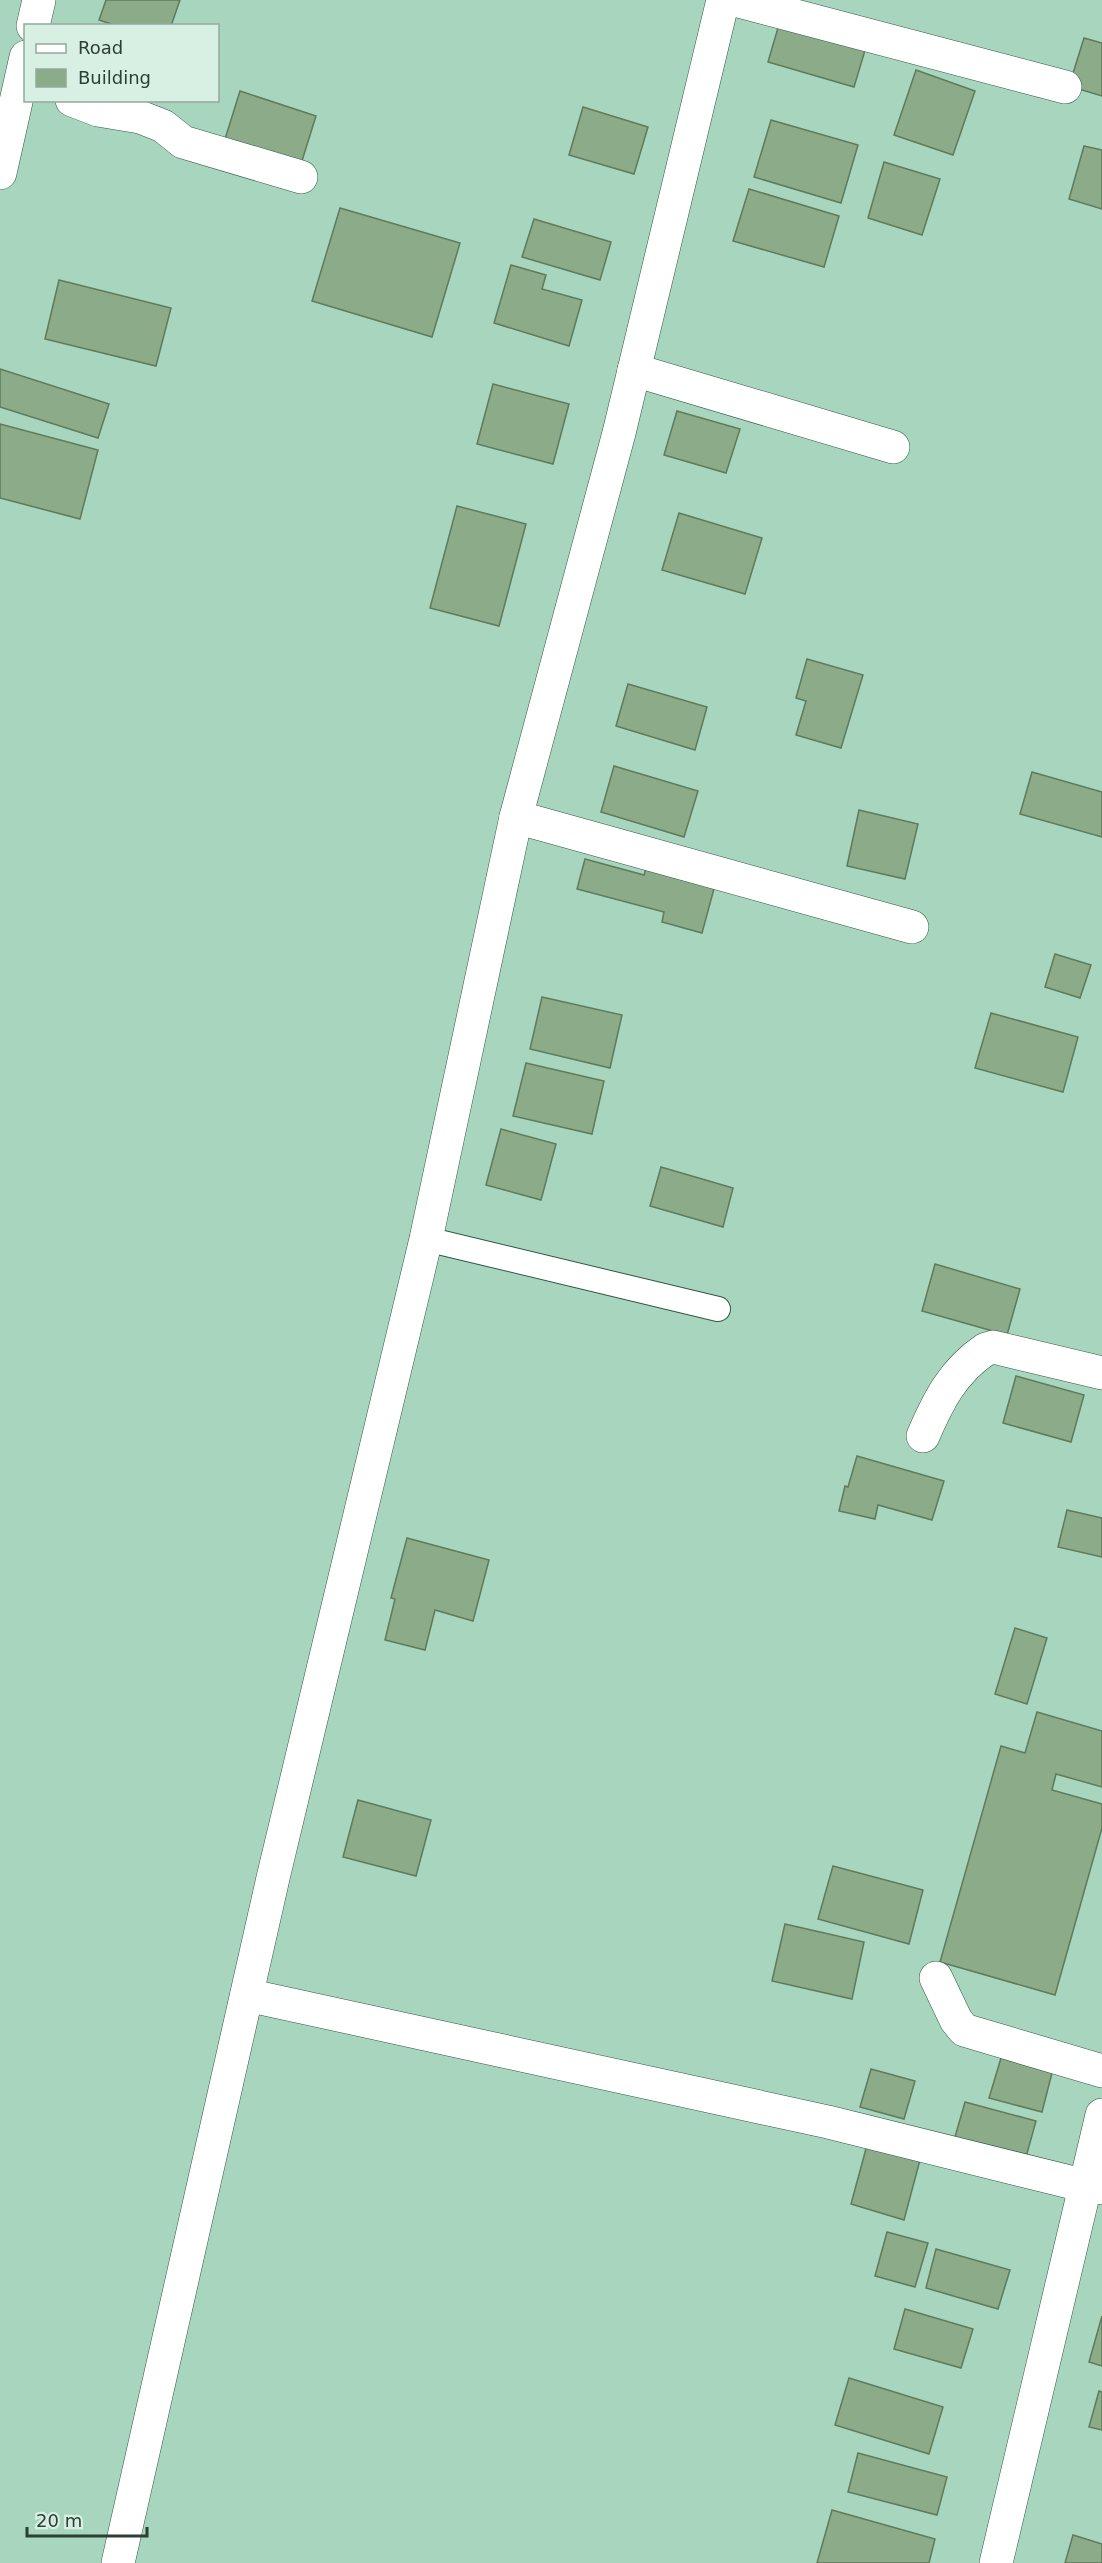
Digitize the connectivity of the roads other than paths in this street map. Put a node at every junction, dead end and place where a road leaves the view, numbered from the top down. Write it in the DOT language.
graph roads {
  1 [pos="39,0"];
  2 [pos="723,0"];
  3 [pos="735,0"];
  4 [pos="33,24"];
  5 [pos="24,74"];
  6 [pos="1065,87"];
  7 [pos="77,102"];
  8 [pos="0,173"];
  9 [pos="301,177"];
  10 [pos="634,370"];
  11 [pos="893,447"];
  12 [pos="516,817"];
  13 [pos="912,927"];
  14 [pos="426,1239"];
  15 [pos="718,1309"];
  16 [pos="1102,1373"];
  17 [pos="923,1436"];
  18 [pos="936,1978"];
  19 [pos="247,1995"];
  20 [pos="1102,2071"];
  21 [pos="1102,2115"];
  22 [pos="1094,2187"];
  23 [pos="118,2563"];
  24 [pos="996,2563"];
  1 -- 4 [label="street"];
  2 -- 10 [label="street"];
  3 -- 6 [label="street"];
  5 -- 8 [label="street"];
  7 -- 9 [label="street"];
  10 -- 11 [label="street"];
  10 -- 12 [label="street"];
  12 -- 13 [label="street"];
  12 -- 14 [label="street"];
  14 -- 15 [label="lane"];
  14 -- 19 [label="street"];
  16 -- 17 [label="street"];
  18 -- 20 [label="street"];
  19 -- 22 [label="street"];
  19 -- 23 [label="street"];
  21 -- 22 [label="street"];
  22 -- 24 [label="street"];
}
